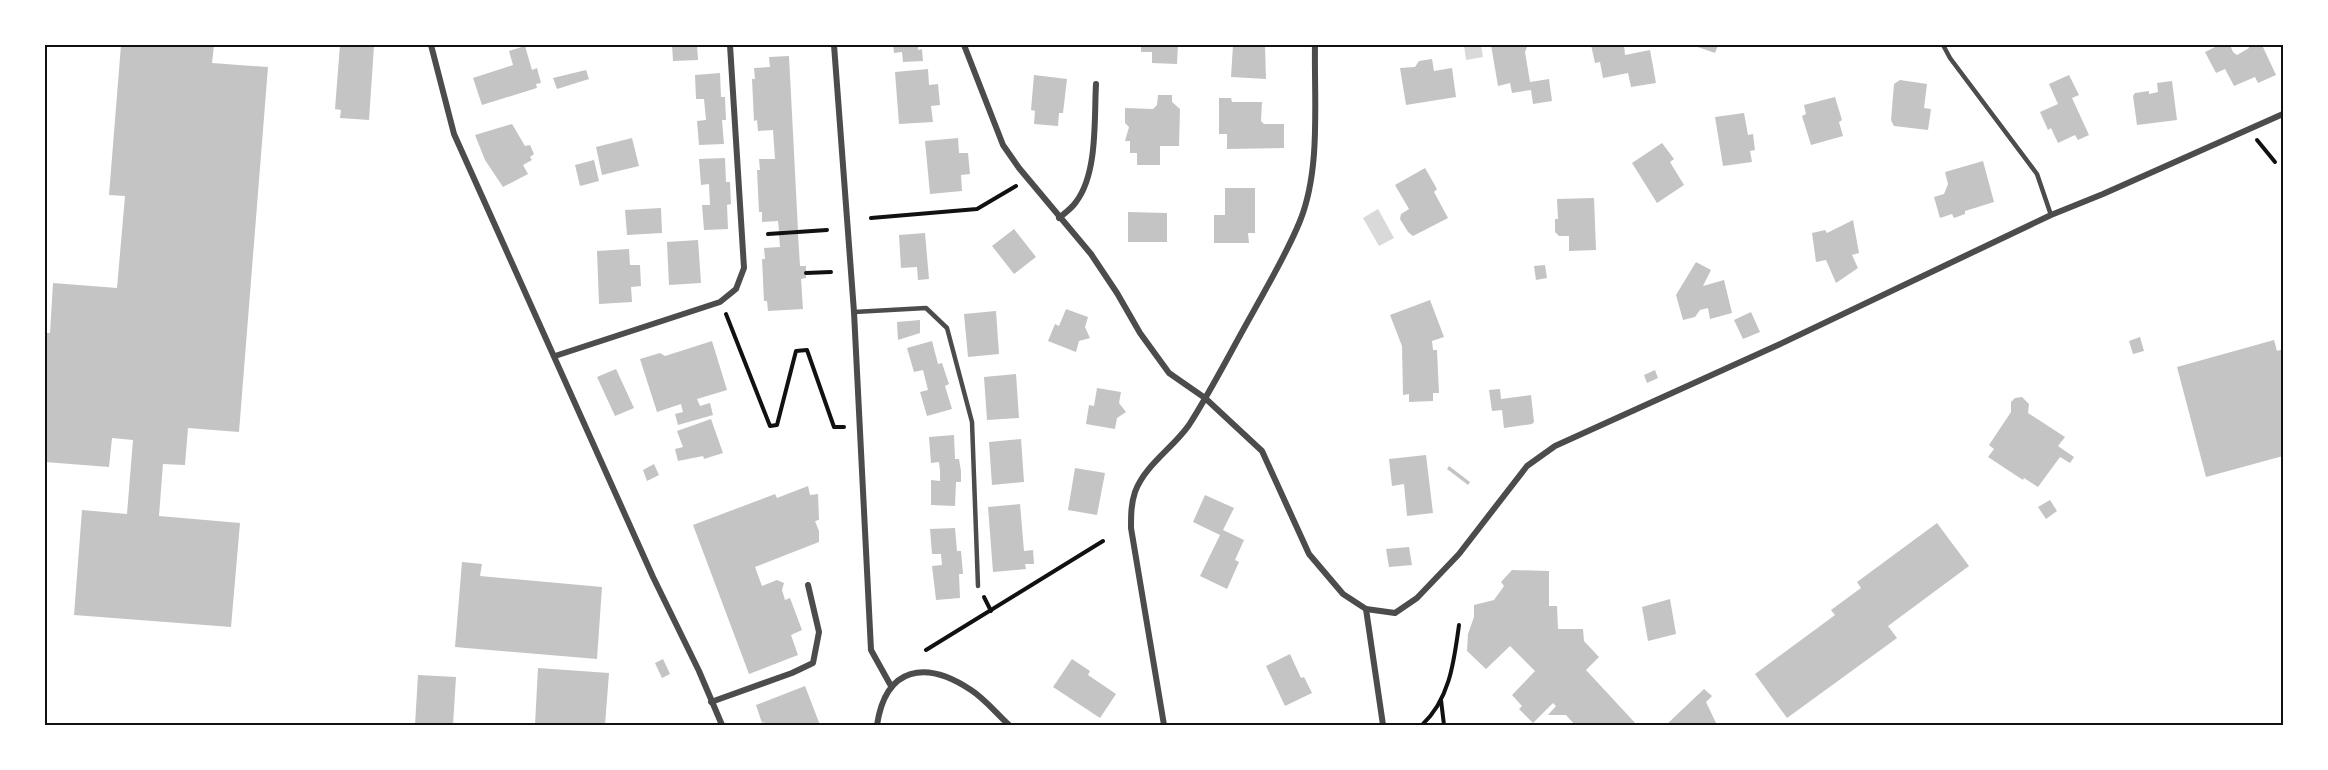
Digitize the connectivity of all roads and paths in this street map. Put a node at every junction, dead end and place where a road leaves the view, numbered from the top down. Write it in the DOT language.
graph roads {
  1 [pos="431,45"];
  2 [pos="730,45"];
  3 [pos="834,45"];
  4 [pos="964,45"];
  5 [pos="1316,45"];
  6 [pos="1943,45"];
  7 [pos="1096,84"];
  8 [pos="2283,114"];
  9 [pos="2252,128"];
  10 [pos="2275,162"];
  11 [pos="1028,178"];
  12 [pos="2051,215"];
  13 [pos="871,218"];
  14 [pos="1059,218"];
  15 [pos="828,230"];
  16 [pos="768,234"];
  17 [pos="831,272"];
  18 [pos="806,273"];
  19 [pos="720,303"];
  20 [pos="854,312"];
  21 [pos="555,356"];
  22 [pos="1205,398"];
  23 [pos="844,426"];
  24 [pos="1103,541"];
  25 [pos="808,585"];
  26 [pos="978,586"];
  27 [pos="1366,609"];
  28 [pos="1460,625"];
  29 [pos="927,650"];
  30 [pos="891,686"];
  31 [pos="1441,699"];
  32 [pos="711,702"];
  33 [pos="722,725"];
  34 [pos="877,725"];
  35 [pos="1009,725"];
  36 [pos="1164,725"];
  37 [pos="1383,725"];
  38 [pos="1422,725"];
  39 [pos="1444,725"];
  1 -- 21 [label="street"];
  2 -- 19 [label="street"];
  3 -- 20 [label="street"];
  4 -- 11 [label="street"];
  5 -- 22 [label="street"];
  6 -- 12 [label="lane"];
  7 -- 14 [label="street"];
  8 -- 9 [label="street"];
  9 -- 10 [label="path"];
  9 -- 12 [label="street"];
  11 -- 13 [label="path"];
  11 -- 14 [label="street"];
  12 -- 27 [label="street"];
  14 -- 22 [label="street"];
  15 -- 16 [label="path"];
  17 -- 18 [label="path"];
  19 -- 21 [label="street"];
  19 -- 23 [label="path"];
  20 -- 26 [label="lane"];
  20 -- 30 [label="street"];
  21 -- 32 [label="street"];
  22 -- 27 [label="street"];
  22 -- 36 [label="street"];
  24 -- 29 [label="path"];
  25 -- 32 [label="street"];
  27 -- 37 [label="street"];
  28 -- 31 [label="path"];
  30 -- 34 [label="street"];
  30 -- 35 [label="street"];
  31 -- 38 [label="path"];
  31 -- 39 [label="path"];
  32 -- 33 [label="street"];
}
